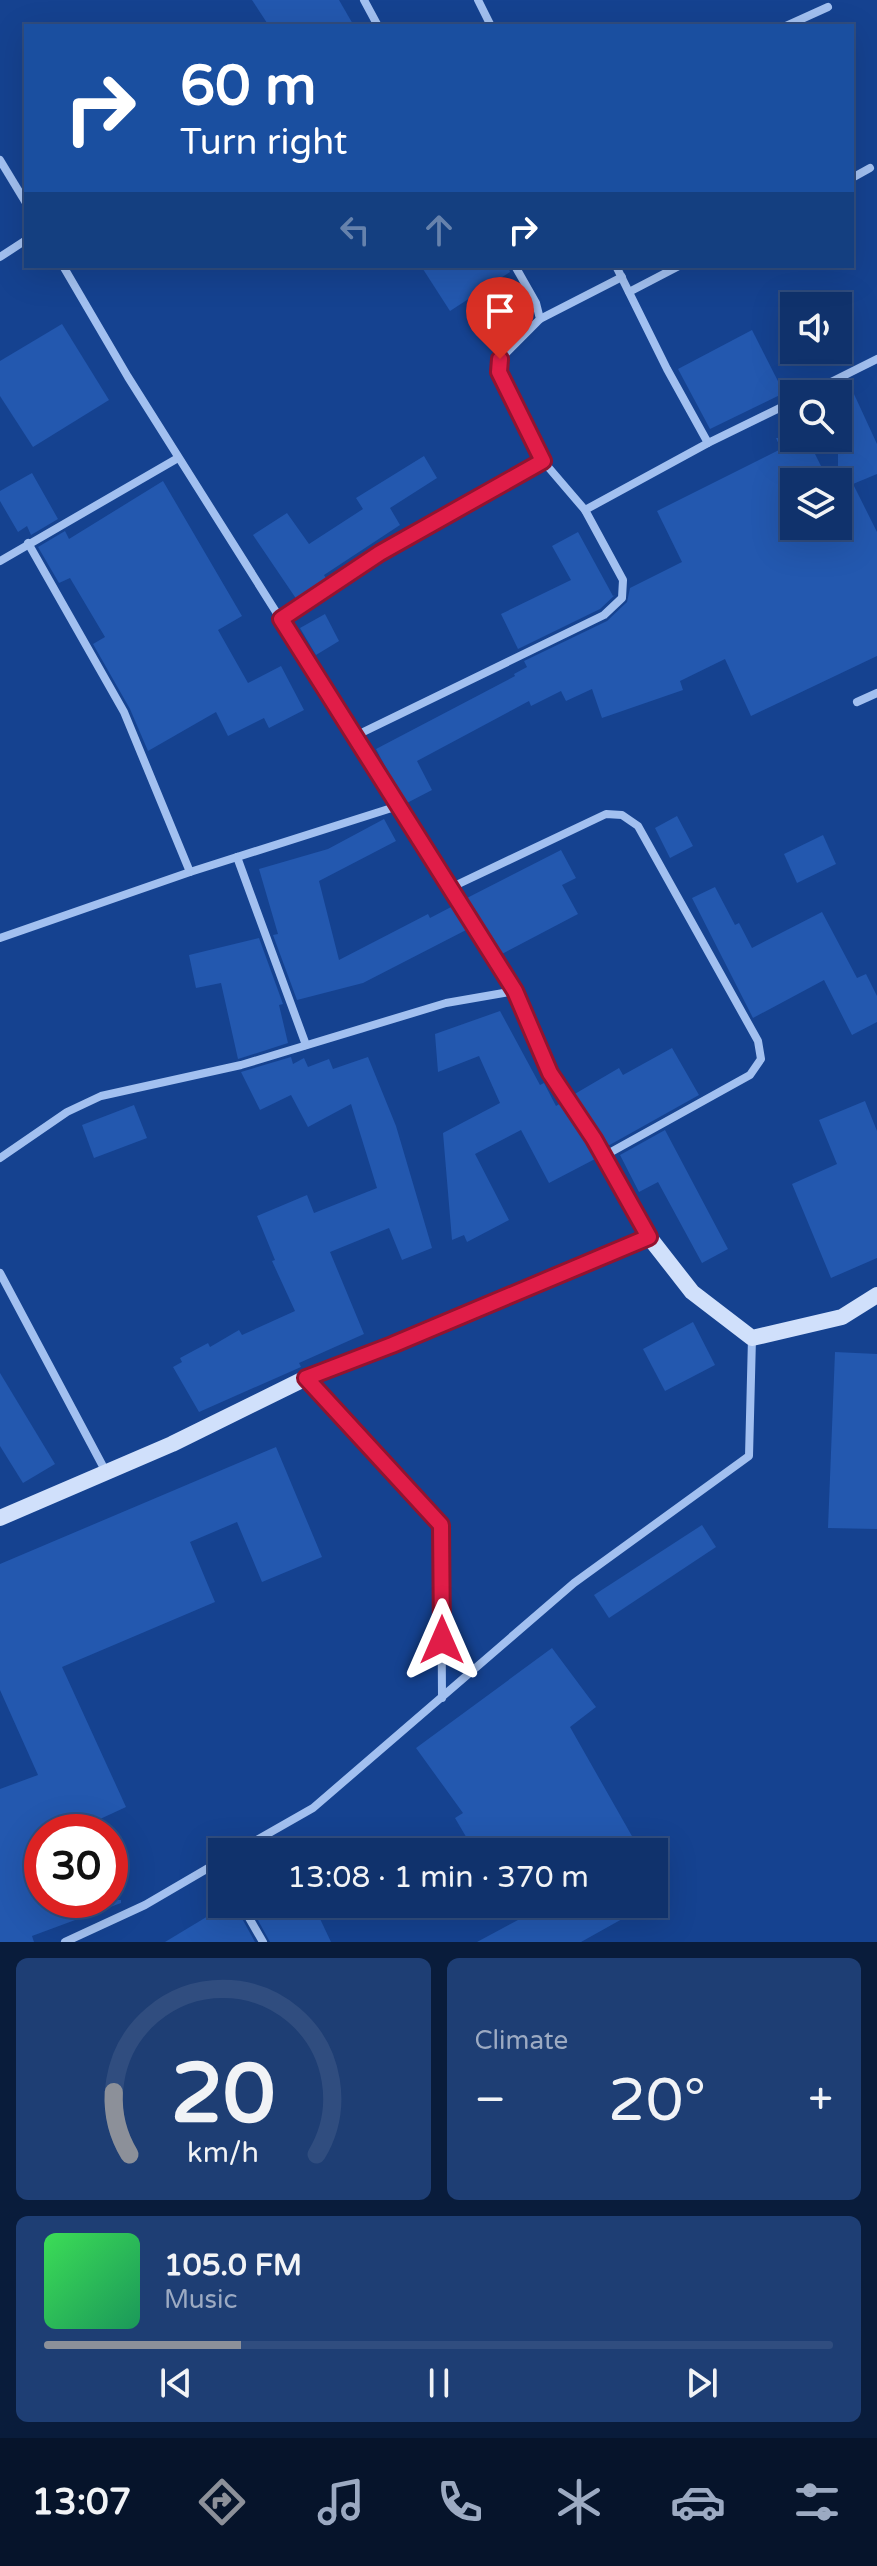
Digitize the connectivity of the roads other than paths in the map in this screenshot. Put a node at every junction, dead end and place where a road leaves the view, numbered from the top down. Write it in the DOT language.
graph roads {
  1 [pos="364,0"];
  2 [pos="478,0"];
  3 [pos="828,7"];
  4 [pos="377,24"];
  5 [pos="490,24"];
  6 [pos="790,24"];
  7 [pos="0,160"];
  8 [pos="870,168"];
  9 [pos="854,177"];
  10 [pos="24,200"];
  11 [pos="24,241"];
  12 [pos="0,257"];
  13 [pos="64,268"];
  14 [pos="516,268"];
  15 [pos="617,268"];
  16 [pos="675,268"];
  17 [pos="622,277"];
  18 [pos="629,292"];
  19 [pos="540,319"];
  20 [pos="877,359"];
  21 [pos="835,380"];
  22 [pos="780,408"];
  23 [pos="708,443"];
  24 [pos="178,458"];
  25 [pos="543,461"];
  26 [pos="585,510"];
  27 [pos="28,543"];
  28 [pos="0,561"];
  29 [pos="281,619"];
  30 [pos="877,693"];
  31 [pos="857,702"];
  32 [pos="355,736"];
  33 [pos="398,806"];
  34 [pos="237,857"];
  35 [pos="190,872"];
  36 [pos="450,888"];
  37 [pos="0,938"];
  38 [pos="515,991"];
  39 [pos="306,1045"];
  40 [pos="602,1157"];
  41 [pos="0,1158"];
  42 [pos="649,1237"];
  43 [pos="0,1273"];
  44 [pos="877,1295"];
  45 [pos="752,1338"];
  46 [pos="306,1378"];
  47 [pos="106,1473"];
  48 [pos="0,1518"];
  49 [pos="442,1698"];
  50 [pos="260,1838"];
  51 [pos="208,1871"];
  52 [pos="249,1918"];
  53 [pos="65,1942"];
  54 [pos="263,1942"];
  1 -- 4 [label="street"];
  2 -- 5 [label="street"];
  3 -- 6 [label="street"];
  7 -- 10 [label="street"];
  8 -- 9 [label="street"];
  11 -- 12 [label="street"];
  13 -- 24 [label="street"];
  14 -- 19 [label="street"];
  15 -- 17 [label="street"];
  16 -- 18 [label="street"];
  17 -- 18 [label="street"];
  17 -- 19 [label="street"];
  18 -- 23 [label="street"];
  19 -- 25 [label="street"];
  20 -- 21 [label="street"];
  22 -- 23 [label="street"];
  23 -- 26 [label="street"];
  24 -- 27 [label="street"];
  24 -- 29 [label="street"];
  25 -- 26 [label="street"];
  25 -- 29 [label="street"];
  26 -- 32 [label="street"];
  27 -- 28 [label="street"];
  27 -- 35 [label="street"];
  29 -- 32 [label="street"];
  30 -- 31 [label="street"];
  32 -- 33 [label="street"];
  33 -- 34 [label="street"];
  33 -- 36 [label="street"];
  34 -- 35 [label="street"];
  34 -- 39 [label="street"];
  35 -- 37 [label="street"];
  36 -- 38 [label="street"];
  36 -- 40 [label="street"];
  38 -- 39 [label="street"];
  38 -- 40 [label="street"];
  39 -- 41 [label="street"];
  40 -- 42 [label="street"];
  42 -- 45 [label="street"];
  42 -- 46 [label="street"];
  43 -- 47 [label="street"];
  44 -- 45 [label="street"];
  45 -- 49 [label="street"];
  46 -- 47 [label="street"];
  46 -- 49 [label="street"];
  47 -- 48 [label="street"];
  49 -- 50 [label="street"];
  51 -- 53 [label="street"];
  52 -- 54 [label="street"];
}
